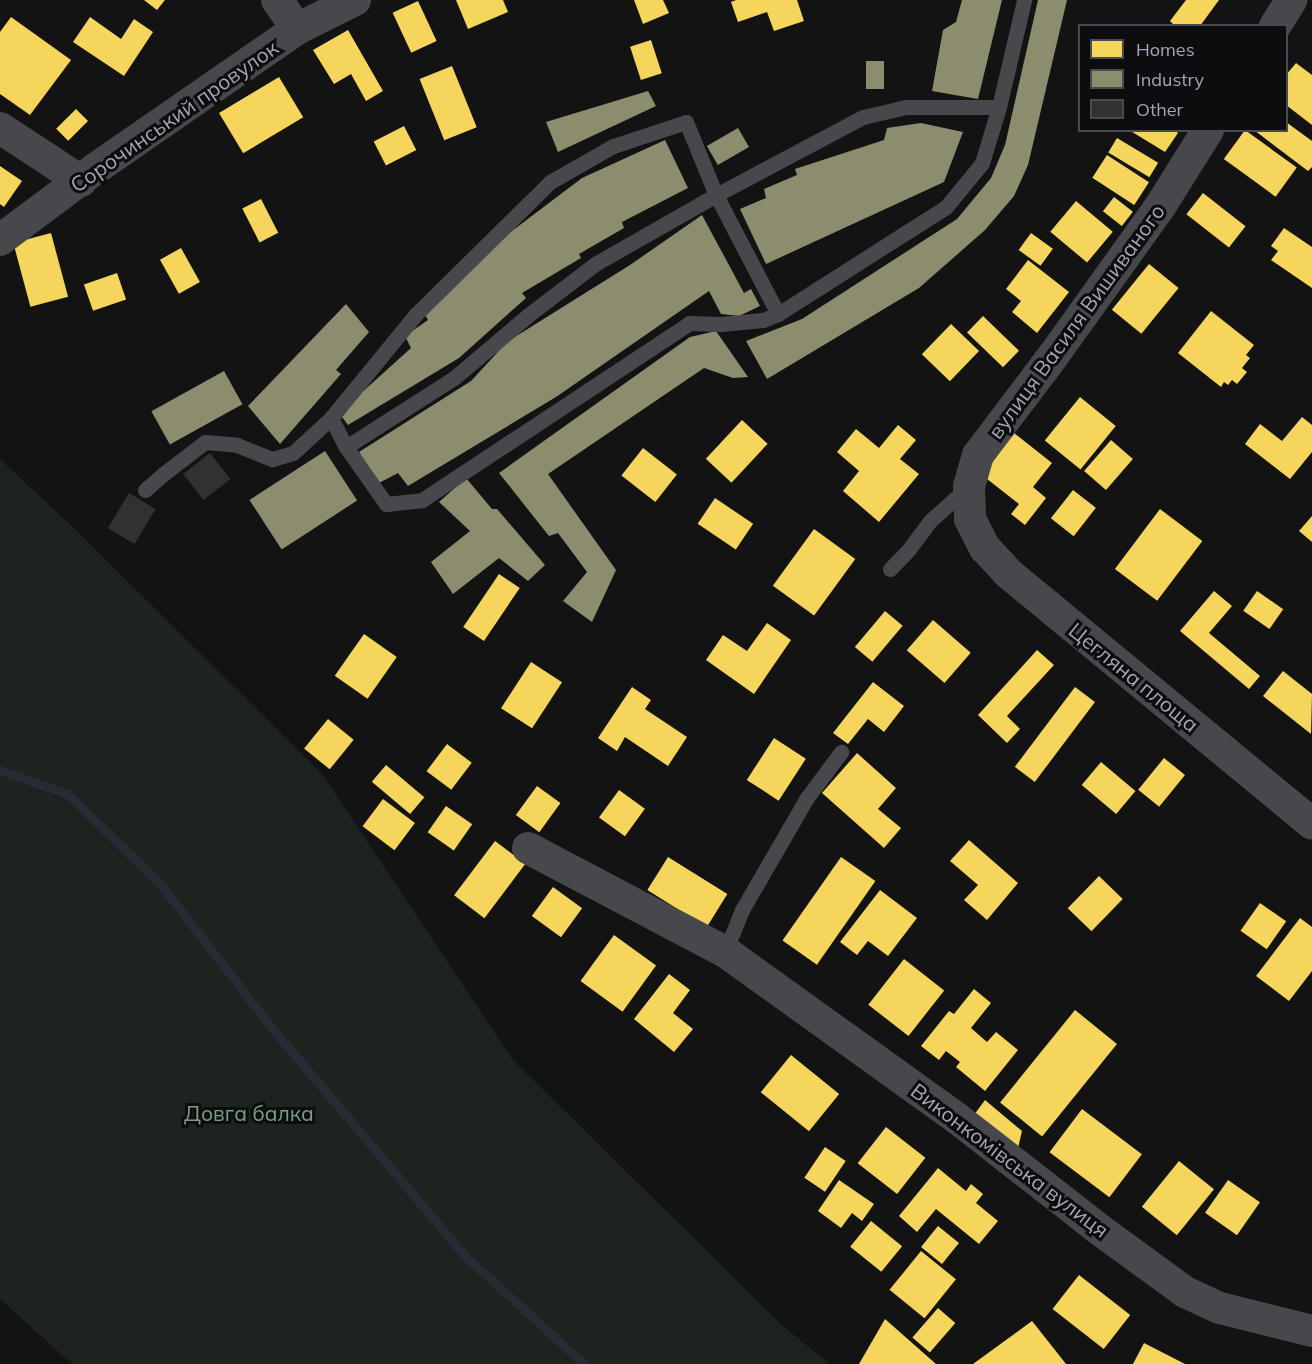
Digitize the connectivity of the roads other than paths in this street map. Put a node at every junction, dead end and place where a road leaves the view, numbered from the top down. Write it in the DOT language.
graph roads {
  1 [pos="277,0"];
  2 [pos="355,0"];
  3 [pos="1024,0"];
  4 [pos="1291,0"];
  5 [pos="1276,24"];
  6 [pos="297,29"];
  7 [pos="999,106"];
  8 [pos="0,128"];
  9 [pos="1207,132"];
  10 [pos="81,181"];
  11 [pos="716,195"];
  12 [pos="0,240"];
  13 [pos="778,314"];
  14 [pos="331,418"];
  15 [pos="346,447"];
  16 [pos="969,486"];
  17 [pos="146,490"];
  18 [pos="970,519"];
  19 [pos="890,569"];
  20 [pos="841,752"];
  21 [pos="1309,815"];
  22 [pos="528,848"];
  23 [pos="725,952"];
  24 [pos="1312,1331"];
  1 -- 6 [label="street"];
  2 -- 6 [label="street, Сорочинський провулок"];
  3 -- 7 [label="lane"];
  4 -- 5 [label="street"];
  6 -- 10 [label="street, Сорочинський провулок"];
  7 -- 11 [label="lane"];
  7 -- 13 [label="lane"];
  8 -- 10 [label="street"];
  9 -- 16 [label="street, вулиця Василя Вишиваного"];
  10 -- 12 [label="street, Сорочинський провулок"];
  11 -- 13 [label="lane"];
  11 -- 14 [label="lane"];
  11 -- 15 [label="lane"];
  13 -- 15 [label="lane"];
  14 -- 15 [label="lane"];
  14 -- 17 [label="lane"];
  16 -- 18 [label="street, вулиця Василя Вишиваного"];
  16 -- 19 [label="lane"];
  18 -- 21 [label="street, Цегляна площа"];
  20 -- 23 [label="lane"];
  22 -- 23 [label="street, Виконкомівська вулиця"];
  23 -- 24 [label="street, Виконкомівська вулиця"];
}
